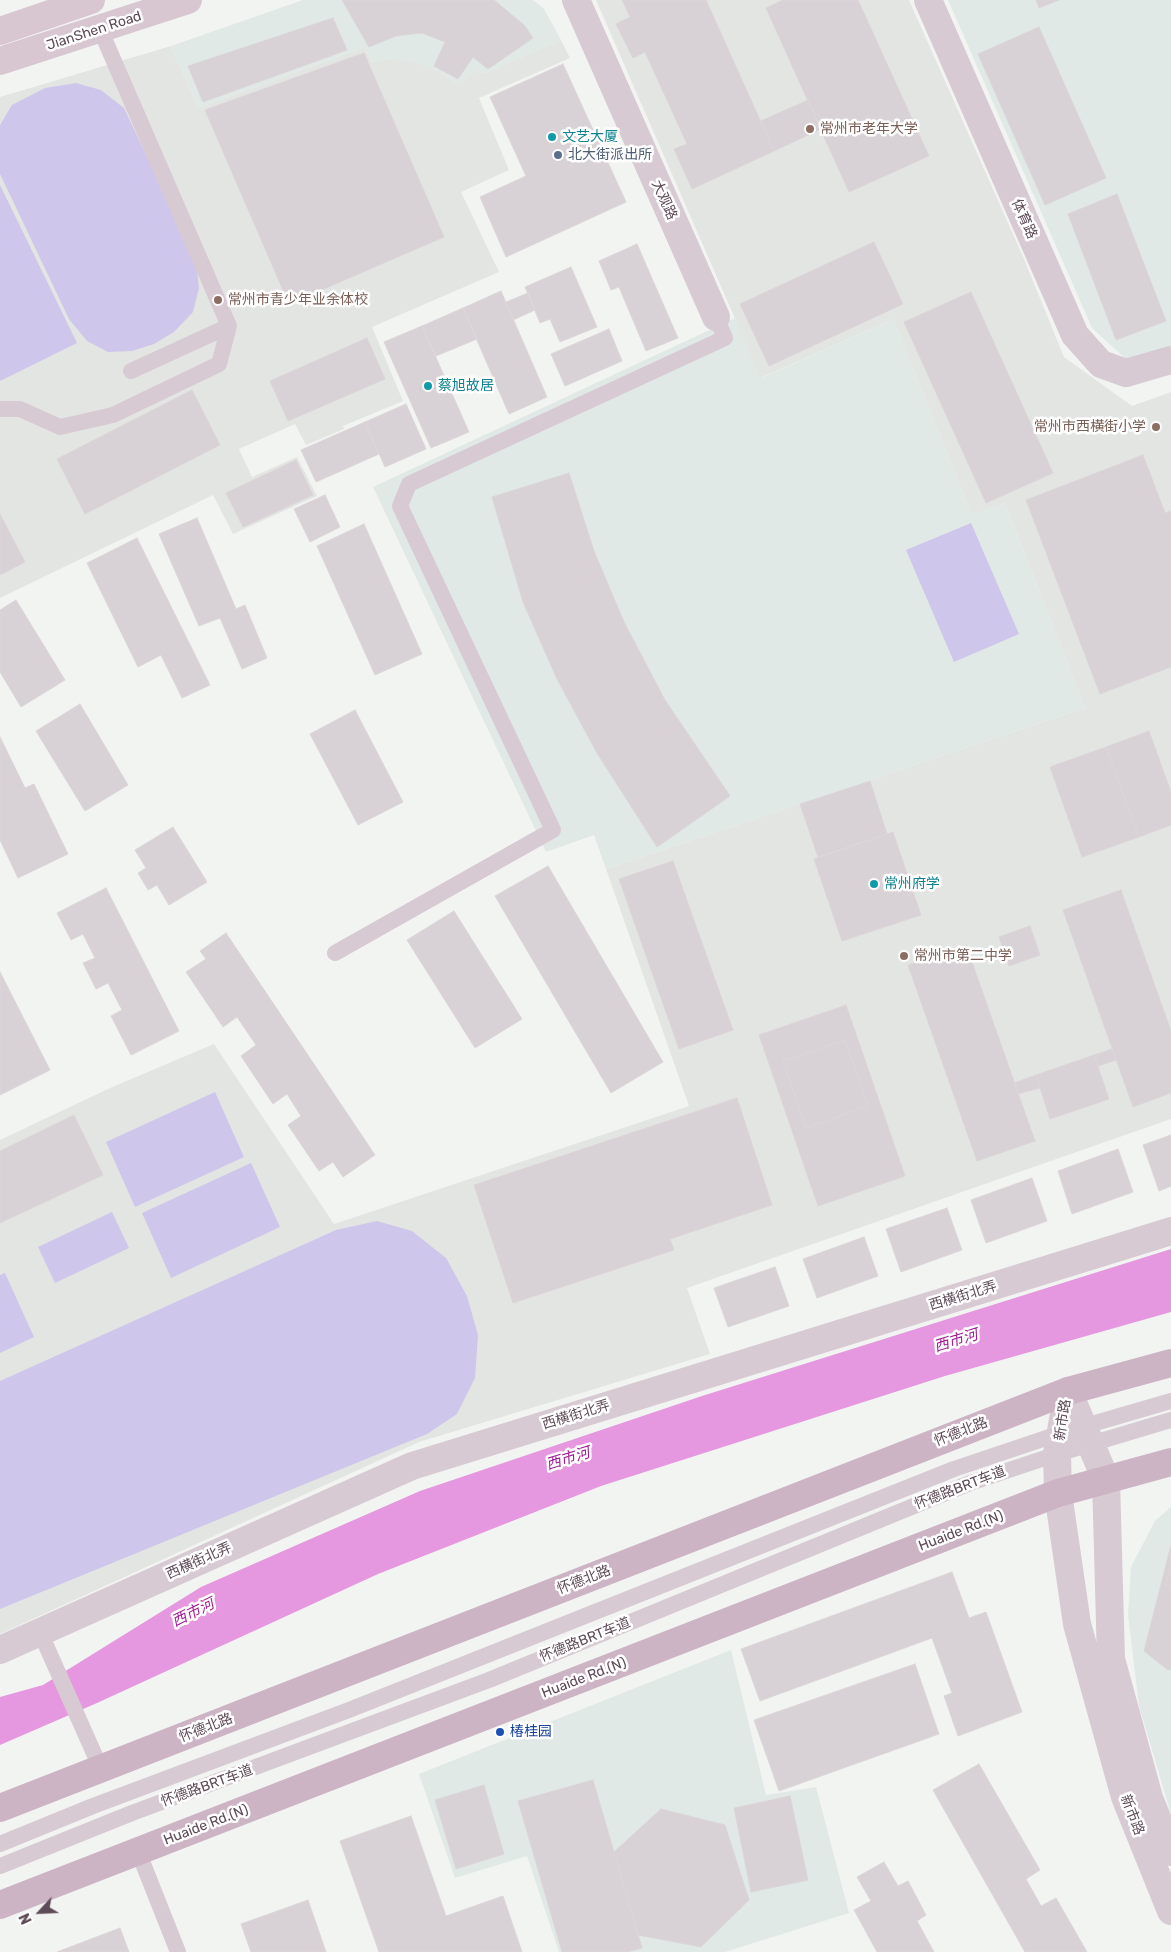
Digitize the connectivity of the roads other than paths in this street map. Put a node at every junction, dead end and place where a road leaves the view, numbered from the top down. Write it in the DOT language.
graph roads {
  1 [pos="91,0"];
  2 [pos="188,0"];
  3 [pos="576,0"];
  4 [pos="928,0"];
  5 [pos="100,29"];
  6 [pos="0,31"];
  7 [pos="0,61"];
  8 [pos="716,317"];
  9 [pos="229,326"];
  10 [pos="1171,360"];
  11 [pos="131,371"];
  12 [pos="0,409"];
  13 [pos="335,953"];
  14 [pos="1171,1231"];
  15 [pos="1171,1363"];
  16 [pos="1068,1391"];
  17 [pos="1171,1401"];
  18 [pos="1171,1420"];
  19 [pos="1073,1439"];
  20 [pos="1171,1462"];
  21 [pos="1106,1480"];
  22 [pos="1058,1493"];
  23 [pos="40,1632"];
  24 [pos="0,1650"];
  25 [pos="101,1769"];
  26 [pos="0,1808"];
  27 [pos="0,1844"];
  28 [pos="138,1851"];
  29 [pos="1171,1852"];
  30 [pos="0,1866"];
  31 [pos="0,1905"];
  32 [pos="1171,1911"];
  33 [pos="178,1952"];
  1 -- 6 [label="main road"];
  2 -- 5 [label="main road, JianShen Road"];
  3 -- 8 [label="street, 大观路"];
  4 -- 10 [label="street, 体育路"];
  5 -- 7 [label="main road, JianShen Road"];
  5 -- 9 [label="lane"];
  8 -- 13 [label="lane"];
  9 -- 11 [label="lane"];
  9 -- 12 [label="lane"];
  14 -- 23 [label="street, 西横街北弄"];
  15 -- 16 [label="main road, 怀德北路"];
  16 -- 19 [label="street, 新市路"];
  16 -- 25 [label="main road, 怀德北路"];
  17 -- 19 [label="lane, 怀德路BRT车道"];
  18 -- 19 [label="lane, 怀德路BRT车道"];
  19 -- 21 [label="street, 新市路"];
  19 -- 22 [label="street, 新市路"];
  19 -- 27 [label="lane, 怀德路BRT车道"];
  19 -- 30 [label="lane, 怀德路BRT车道"];
  20 -- 21 [label="main road, Huaide Rd.(N)"];
  21 -- 22 [label="main road, Huaide Rd.(N)"];
  21 -- 29 [label="street, 新市路"];
  22 -- 28 [label="main road, Huaide Rd.(N)"];
  22 -- 32 [label="street, 新市路"];
  23 -- 24 [label="street, 西横街北弄"];
  23 -- 25 [label="lane"];
  25 -- 26 [label="main road, 怀德北路"];
  28 -- 31 [label="main road, Huaide Rd.(N)"];
  28 -- 33 [label="lane"];
}
